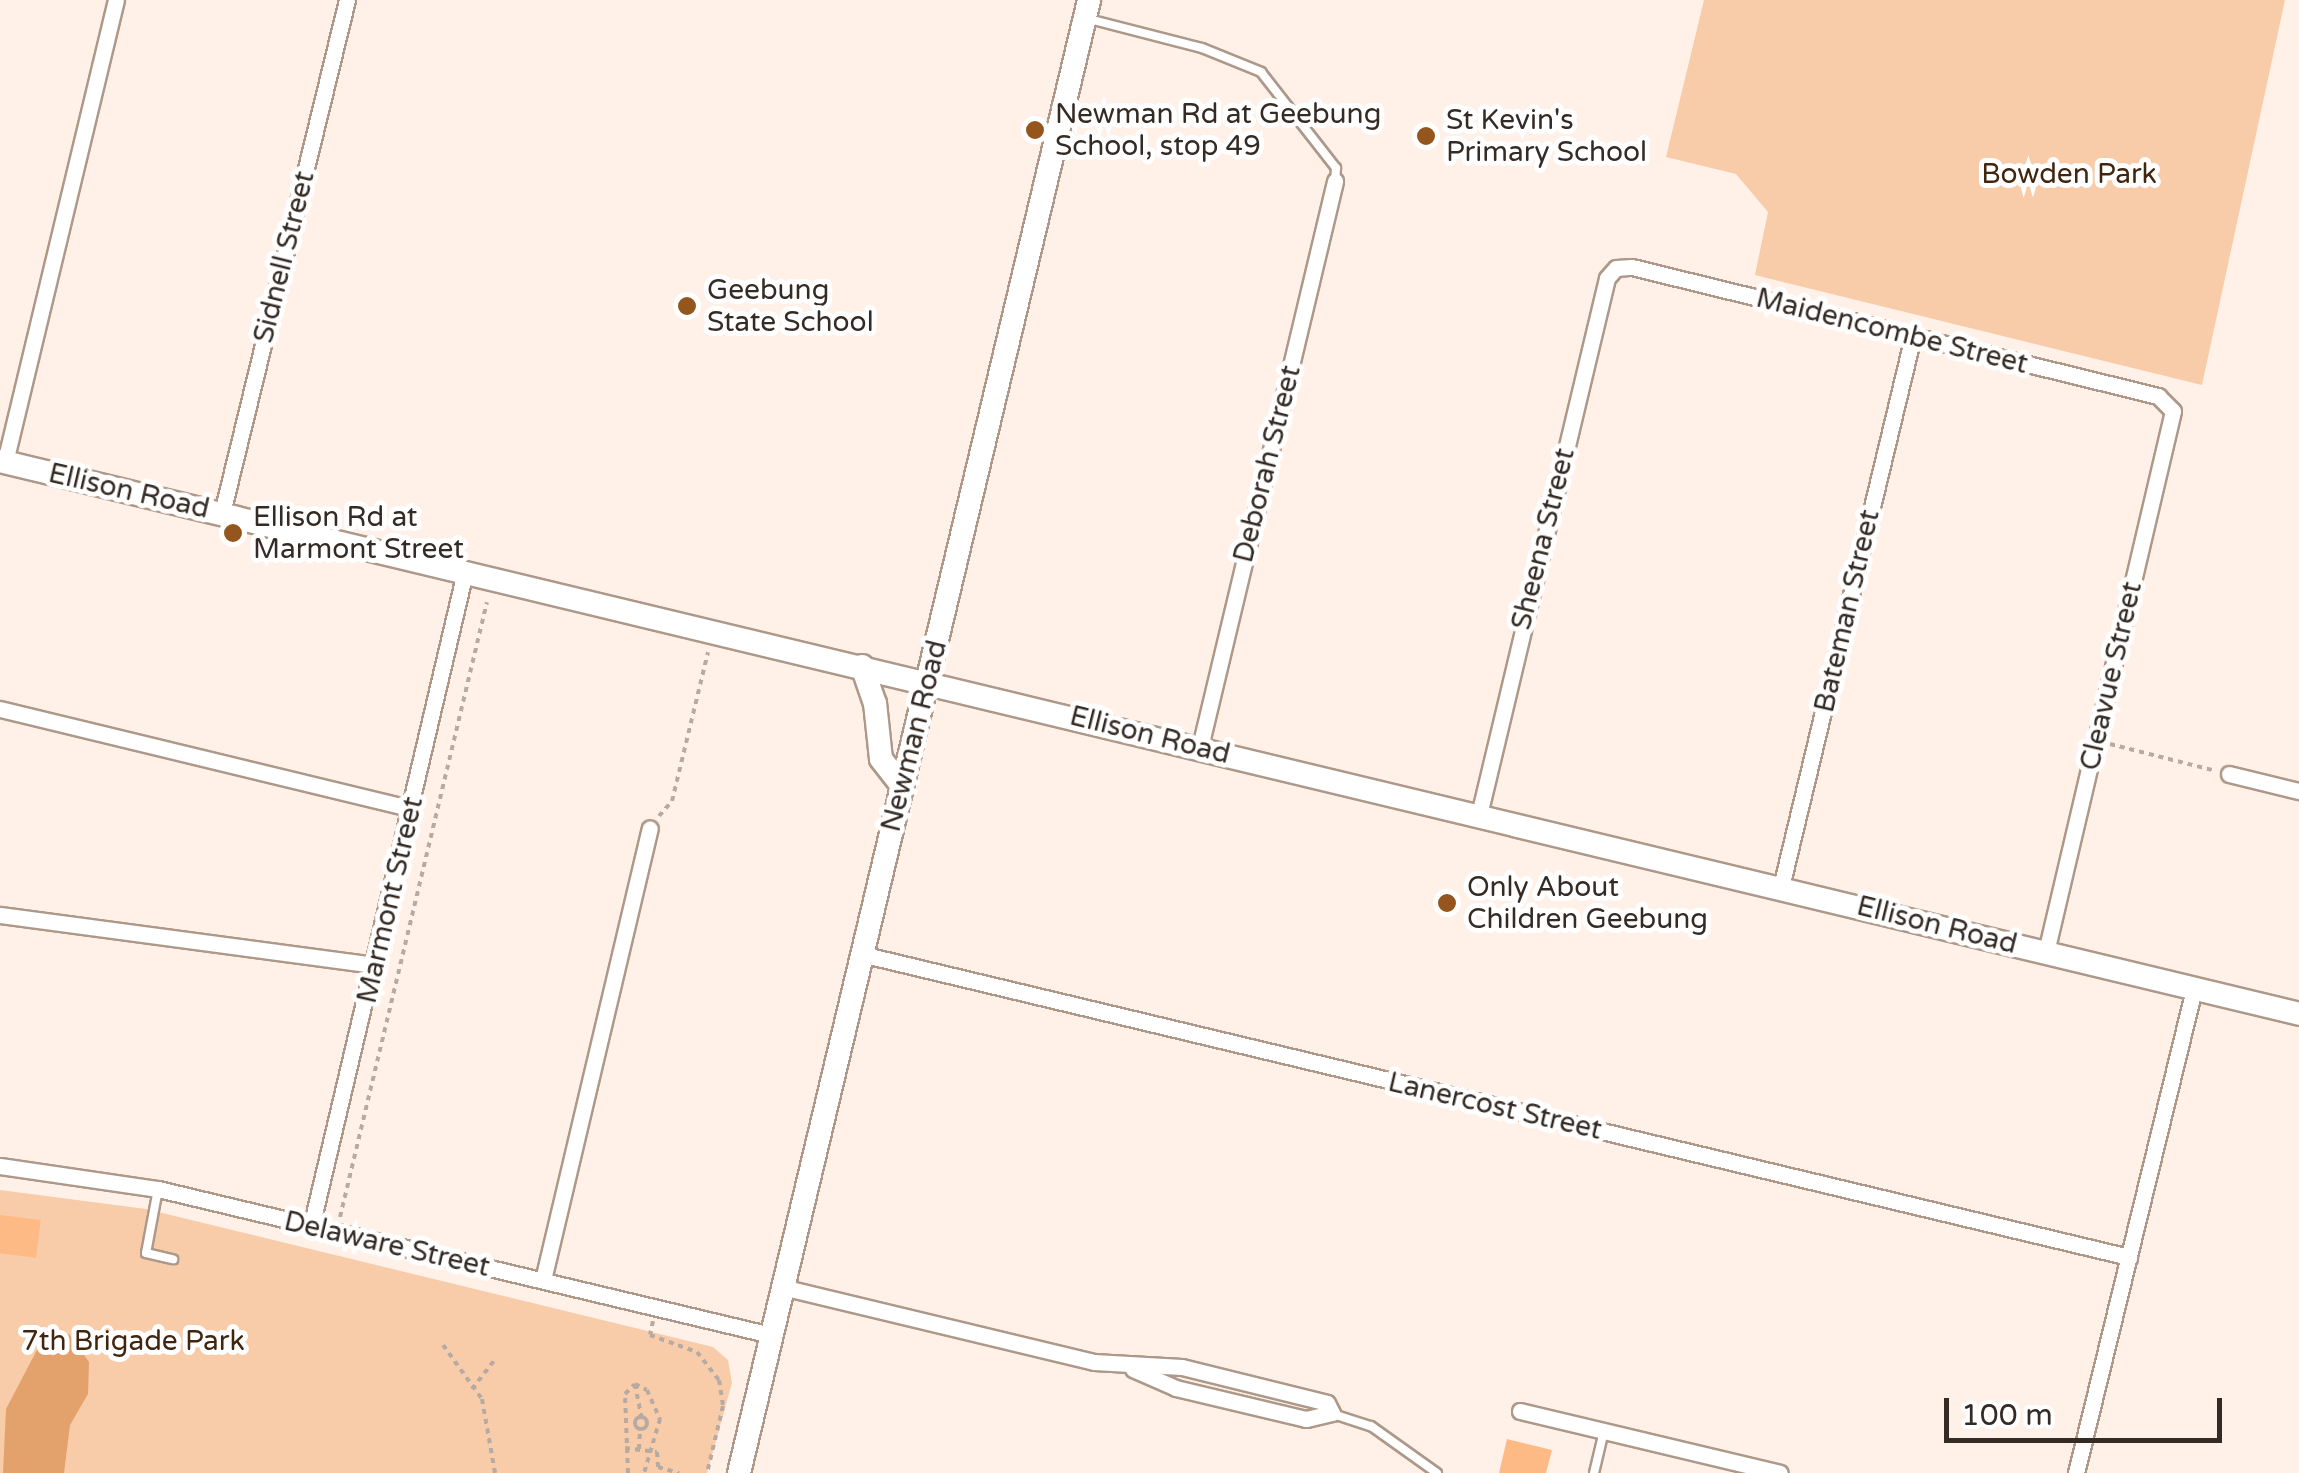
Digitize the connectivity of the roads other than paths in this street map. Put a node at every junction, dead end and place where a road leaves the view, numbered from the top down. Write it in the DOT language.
graph roads {
  1 [pos="116,0"];
  2 [pos="347,0"];
  3 [pos="1087,9"];
  4 [pos="1335,181"];
  5 [pos="1616,268"];
  6 [pos="1913,336"];
  7 [pos="2167,402"];
  8 [pos="2,462"];
  9 [pos="222,514"];
  10 [pos="465,572"];
  11 [pos="862,666"];
  12 [pos="927,682"];
  13 [pos="0,710"];
  14 [pos="1200,748"];
  15 [pos="2228,774"];
  16 [pos="902,786"];
  17 [pos="2299,791"];
  18 [pos="412,809"];
  19 [pos="1479,814"];
  20 [pos="650,828"];
  21 [pos="1781,887"];
  22 [pos="0,915"];
  23 [pos="2046,952"];
  24 [pos="861,954"];
  25 [pos="374,965"];
  26 [pos="2194,989"];
  27 [pos="2299,1014"];
  28 [pos="0,1166"];
  29 [pos="158,1189"];
  30 [pos="311,1226"];
  31 [pos="2129,1257"];
  32 [pos="173,1259"];
  33 [pos="543,1280"];
  34 [pos="782,1287"];
  35 [pos="770,1335"];
  36 [pos="1520,1411"];
  37 [pos="1332,1413"];
  38 [pos="1604,1431"];
  39 [pos="739,1473"];
  40 [pos="1437,1473"];
  41 [pos="1594,1473"];
  42 [pos="1780,1473"];
  43 [pos="2076,1473"];
  1 -- 8 [label="street"];
  2 -- 9 [label="street, Sidnell Street"];
  3 -- 4 [label="lane"];
  3 -- 12 [label="street, Newman Road"];
  4 -- 14 [label="street, Deborah Street"];
  5 -- 6 [label="street, Maidencombe Street"];
  5 -- 19 [label="street, Sheena Street"];
  6 -- 7 [label="street, Maidencombe Street"];
  6 -- 21 [label="street, Bateman Street"];
  7 -- 23 [label="street, Cleavue Street"];
  8 -- 9 [label="street, Ellison Road"];
  9 -- 10 [label="street, Ellison Road"];
  10 -- 11 [label="street, Ellison Road"];
  10 -- 18 [label="street, Marmont Street"];
  11 -- 12 [label="street, Ellison Road"];
  11 -- 16 [label="street"];
  12 -- 14 [label="street, Ellison Road"];
  12 -- 16 [label="street, Newman Road"];
  13 -- 18 [label="street"];
  14 -- 19 [label="street, Ellison Road"];
  15 -- 17 [label="street"];
  16 -- 24 [label="street, Newman Road"];
  18 -- 25 [label="street, Marmont Street"];
  19 -- 21 [label="street, Ellison Road"];
  20 -- 33 [label="street"];
  21 -- 23 [label="street, Ellison Road"];
  22 -- 25 [label="street"];
  23 -- 26 [label="street, Ellison Road"];
  24 -- 31 [label="street, Lanercost Street"];
  24 -- 34 [label="street, Newman Road"];
  25 -- 30 [label="street, Marmont Street"];
  26 -- 27 [label="street, Ellison Road"];
  26 -- 31 [label="street"];
  28 -- 29 [label="street, Delaware Street"];
  29 -- 30 [label="street, Delaware Street"];
  29 -- 32 [label="lane"];
  30 -- 33 [label="street, Delaware Street"];
  31 -- 43 [label="street"];
  33 -- 35 [label="street, Delaware Street"];
  34 -- 35 [label="street, Newman Road"];
  34 -- 37 [label="street"];
  35 -- 39 [label="street, Newman Road"];
  36 -- 38 [label="street"];
  37 -- 40 [label="lane"];
  38 -- 41 [label="lane"];
  38 -- 42 [label="street"];
}
